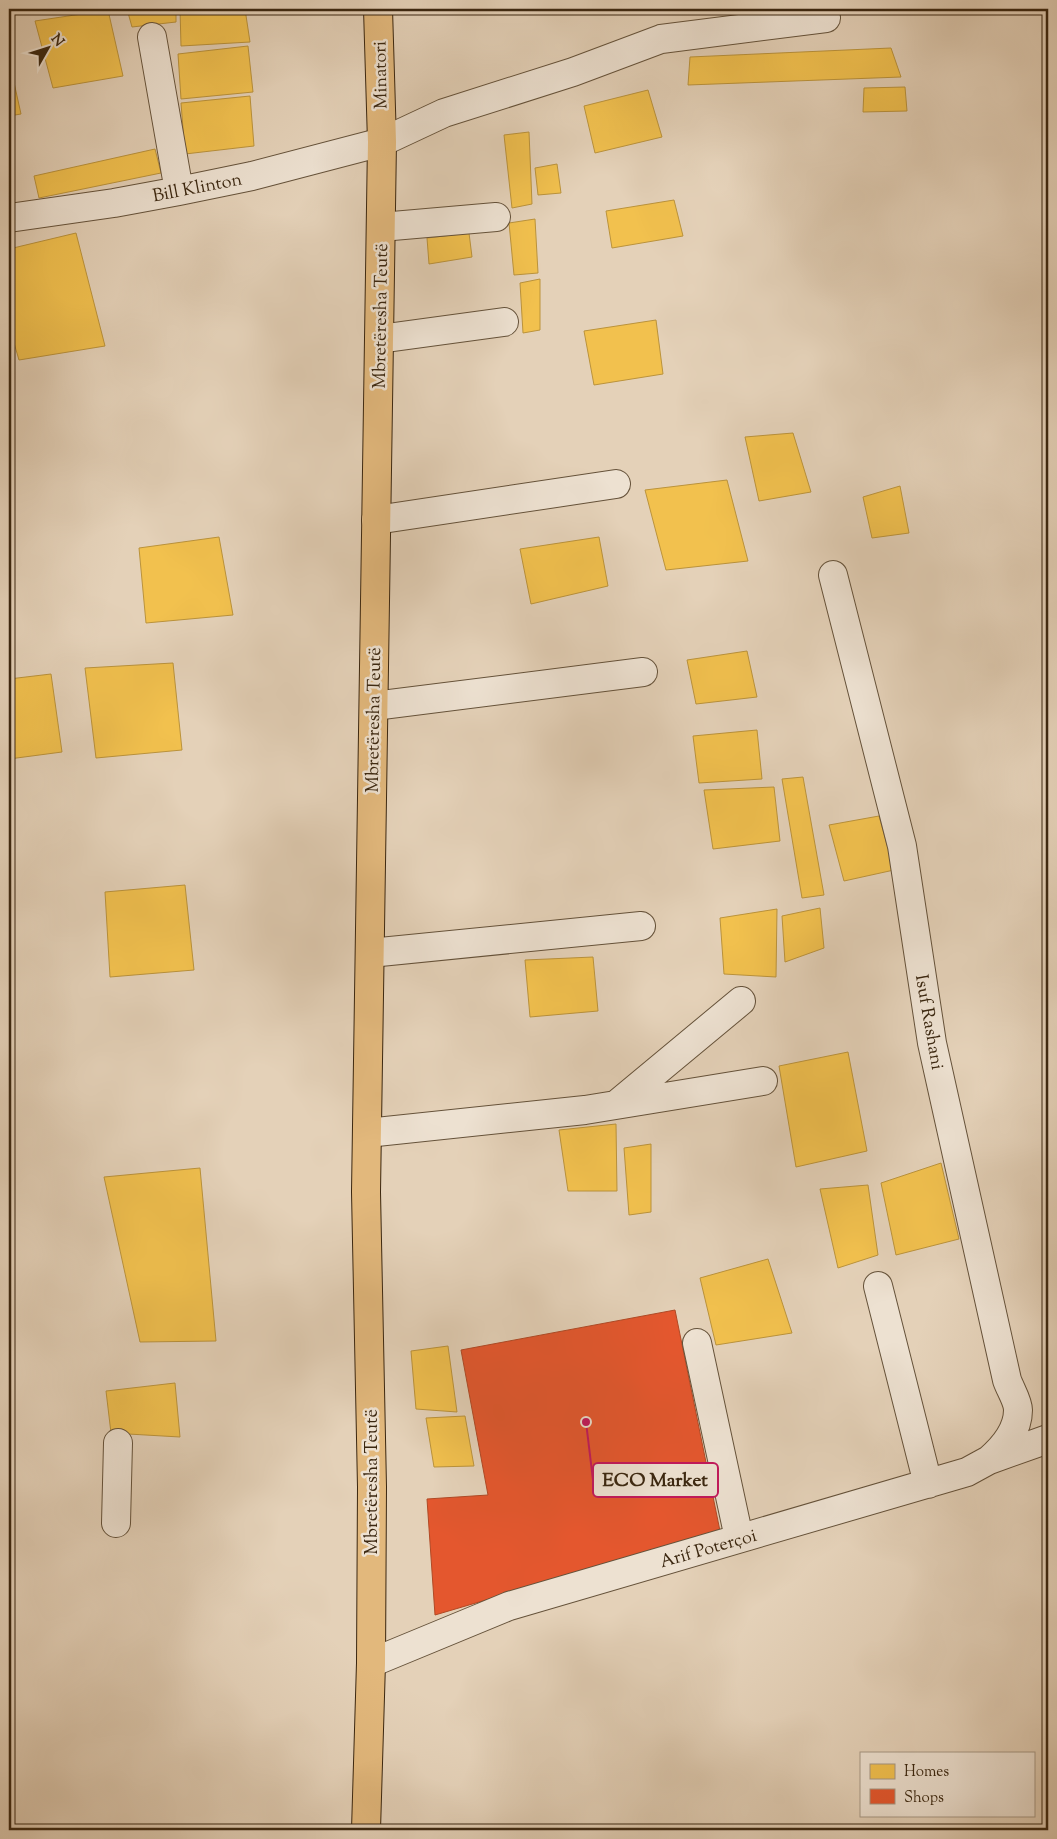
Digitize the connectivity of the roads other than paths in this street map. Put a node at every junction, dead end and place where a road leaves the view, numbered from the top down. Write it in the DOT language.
graph roads {
  1 [pos="378,9"];
  2 [pos="826,18"];
  3 [pos="152,37"];
  4 [pos="382,142"];
  5 [pos="179,191"];
  6 [pos="496,216"];
  7 [pos="9,218"];
  8 [pos="381,227"];
  9 [pos="504,322"];
  10 [pos="379,340"];
  11 [pos="616,484"];
  12 [pos="376,520"];
  13 [pos="833,575"];
  14 [pos="643,672"];
  15 [pos="374,706"];
  16 [pos="641,926"];
  17 [pos="370,954"];
  18 [pos="741,1001"];
  19 [pos="763,1081"];
  20 [pos="616,1105"];
  21 [pos="367,1133"];
  22 [pos="878,1286"];
  23 [pos="697,1343"];
  24 [pos="1048,1439"];
  25 [pos="118,1443"];
  26 [pos="990,1460"];
  27 [pos="928,1484"];
  28 [pos="116,1523"];
  29 [pos="739,1538"];
  30 [pos="371,1663"];
  31 [pos="366,1830"];
  1 -- 4 [label="main road, Minatori"];
  2 -- 4 [label="street"];
  3 -- 5 [label="street"];
  4 -- 5 [label="street, Bill Klinton"];
  4 -- 8 [label="main road, Mbretëresha Teutë"];
  5 -- 7 [label="street, Bill Klinton"];
  6 -- 8 [label="street"];
  8 -- 10 [label="main road, Mbretëresha Teutë"];
  9 -- 10 [label="street"];
  10 -- 12 [label="main road, Mbretëresha Teutë"];
  11 -- 12 [label="street"];
  12 -- 15 [label="main road, Mbretëresha Teutë"];
  13 -- 26 [label="street, Isuf Rashani"];
  14 -- 15 [label="street"];
  15 -- 17 [label="main road, Mbretëresha Teutë"];
  16 -- 17 [label="street"];
  17 -- 21 [label="main road, Mbretëresha Teutë"];
  18 -- 20 [label="street"];
  19 -- 20 [label="street"];
  20 -- 21 [label="street"];
  21 -- 30 [label="main road, Mbretëresha Teutë"];
  22 -- 27 [label="street"];
  23 -- 29 [label="street"];
  24 -- 26 [label="street, Arif Poterçoi"];
  25 -- 28 [label="street"];
  26 -- 27 [label="street, Arif Poterçoi"];
  27 -- 29 [label="street, Arif Poterçoi"];
  29 -- 30 [label="street, Arif Poterçoi"];
  30 -- 31 [label="main road, Mbretëresha Teutë"];
}
